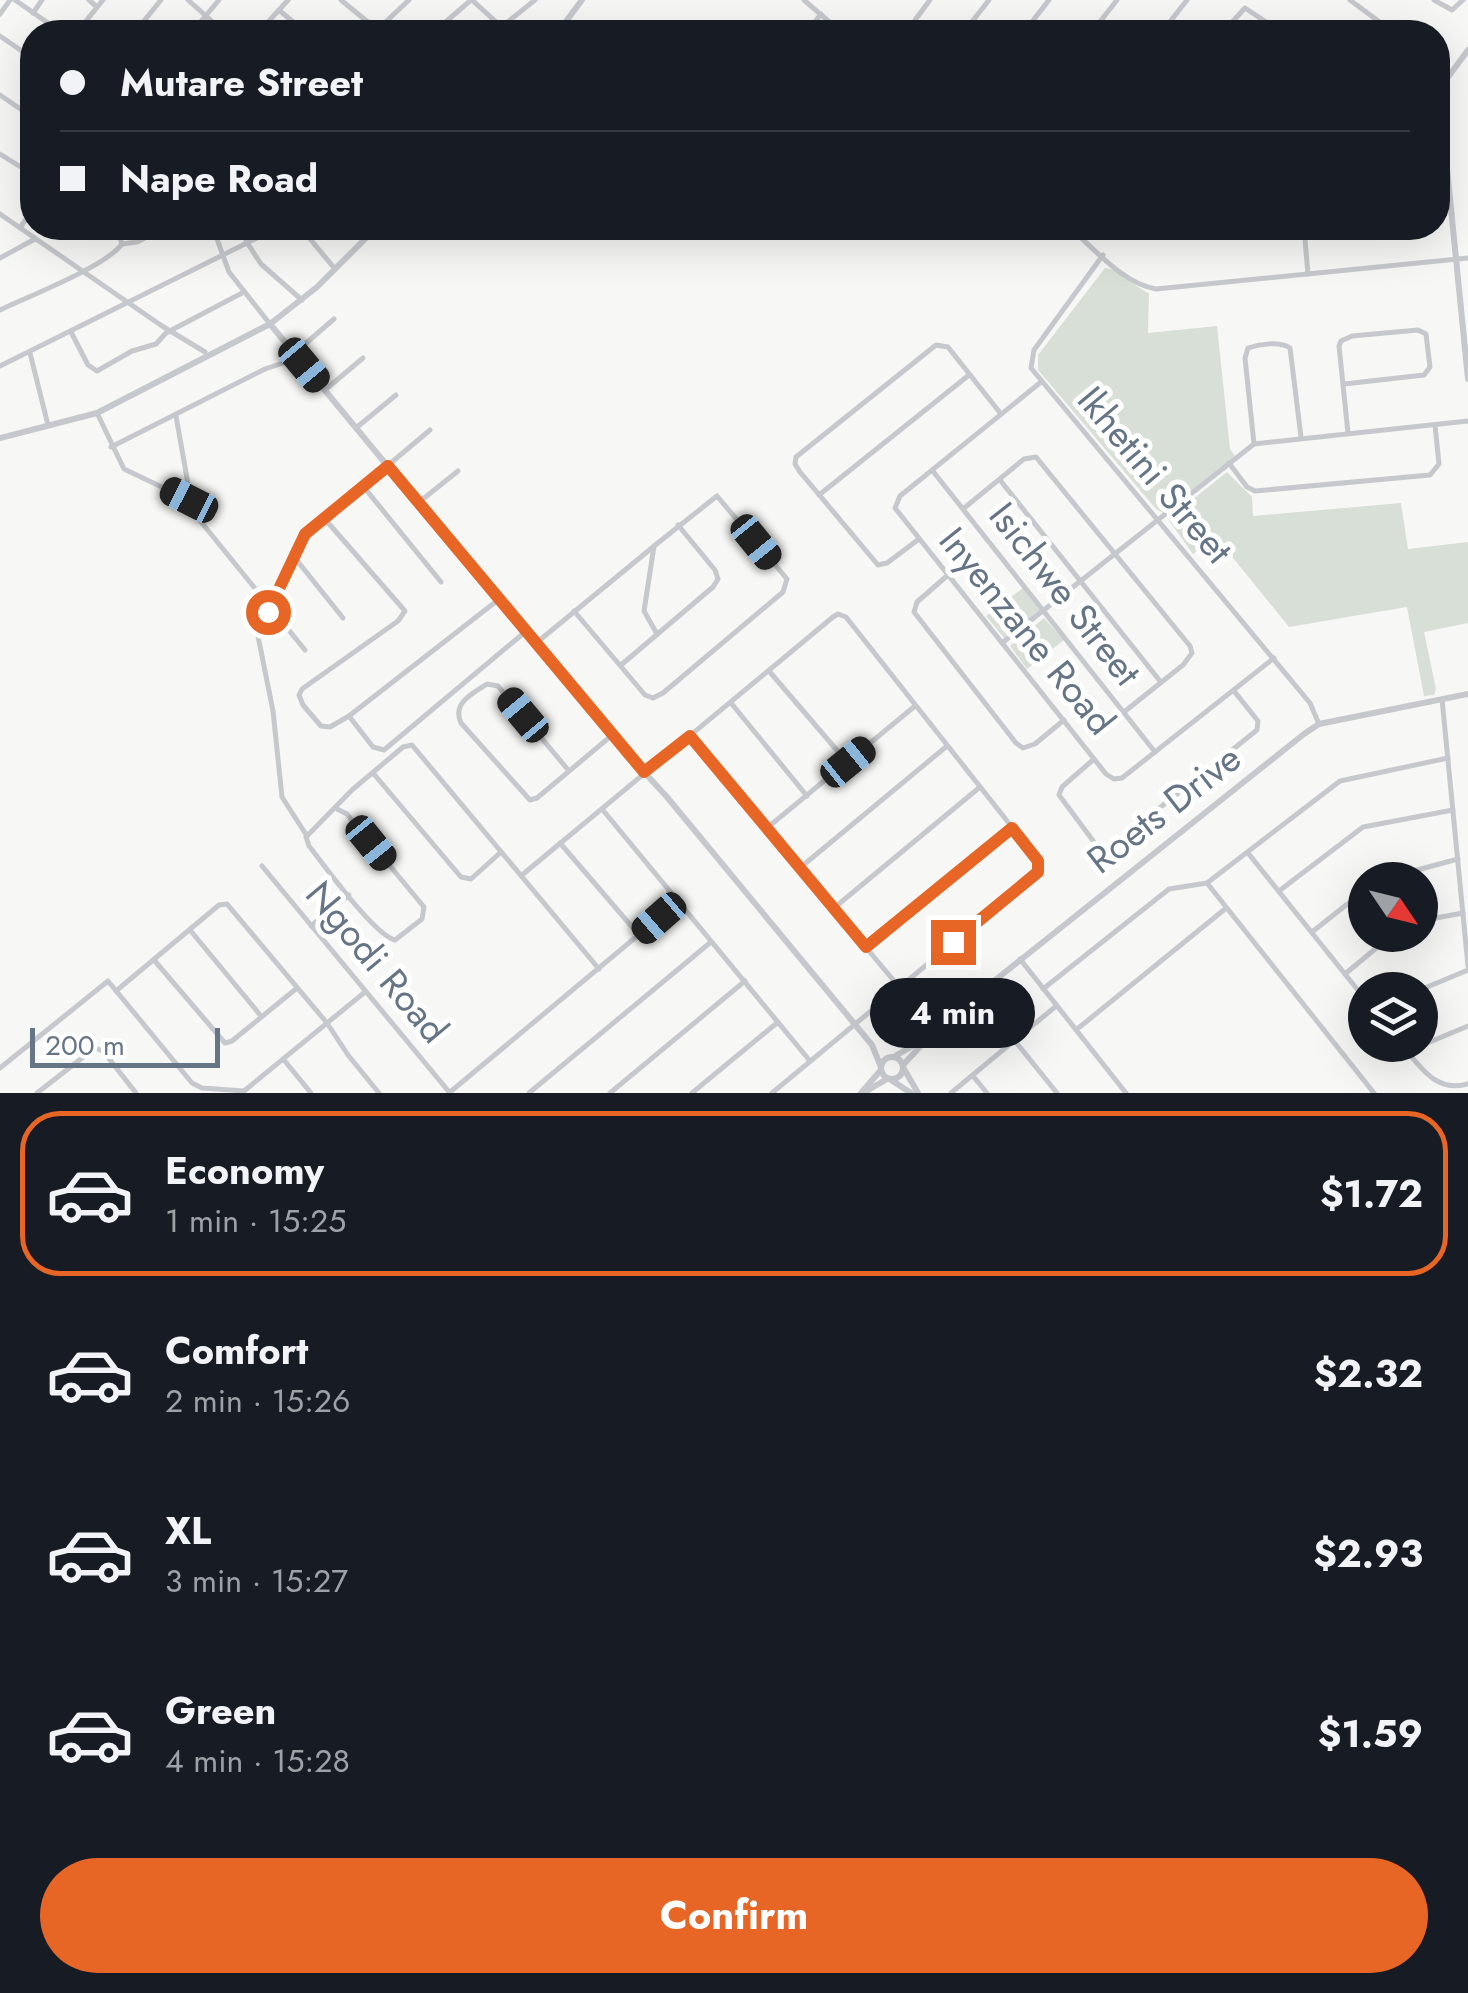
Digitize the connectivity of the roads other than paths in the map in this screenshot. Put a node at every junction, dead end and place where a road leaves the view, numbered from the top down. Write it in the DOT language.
graph roads {
  1 [pos="12,0"];
  2 [pos="42,0"];
  3 [pos="89,0"];
  4 [pos="103,0"];
  5 [pos="161,0"];
  6 [pos="188,0"];
  7 [pos="219,0"];
  8 [pos="288,0"];
  9 [pos="342,0"];
  10 [pos="354,0"];
  11 [pos="409,0"];
  12 [pos="472,0"];
  13 [pos="534,0"];
  14 [pos="804,0"];
  15 [pos="989,0"];
  16 [pos="1117,0"];
  17 [pos="1187,0"];
  18 [pos="1350,0"];
  19 [pos="1434,0"];
  20 [pos="1463,0"];
  21 [pos="349,6"];
  22 [pos="97,7"];
  23 [pos="280,10"];
  24 [pos="33,13"];
  25 [pos="0,14"];
  26 [pos="821,14"];
  27 [pos="206,16"];
  28 [pos="43,20"];
  29 [pos="87,20"];
  30 [pos="145,20"];
  31 [pos="202,20"];
  32 [pos="210,20"];
  33 [pos="270,20"];
  34 [pos="291,20"];
  35 [pos="365,20"];
  36 [pos="389,20"];
  37 [pos="448,20"];
  38 [pos="494,20"];
  39 [pos="515,20"];
  40 [pos="817,20"];
  41 [pos="828,20"];
  42 [pos="973,20"];
  43 [pos="1101,20"];
  44 [pos="1171,20"];
  45 [pos="1234,20"];
  46 [pos="1266,20"];
  47 [pos="1377,20"];
  48 [pos="1468,50"];
  49 [pos="1450,75"];
  50 [pos="1450,201"];
  51 [pos="0,214"];
  52 [pos="20,228"];
  53 [pos="33,240"];
  54 [pos="36,240"];
  55 [pos="121,240"];
  56 [pos="141,240"];
  57 [pos="216,240"];
  58 [pos="249,240"];
  59 [pos="311,240"];
  60 [pos="363,240"];
  61 [pos="1084,240"];
  62 [pos="1305,240"];
  63 [pos="122,244"];
  64 [pos="220,253"];
  65 [pos="1103,256"];
  66 [pos="0,258"];
  67 [pos="1468,258"];
  68 [pos="1456,260"];
  69 [pos="81,270"];
  70 [pos="335,270"];
  71 [pos="1308,275"];
  72 [pos="244,292"];
  73 [pos="302,300"];
  74 [pos="127,302"];
  75 [pos="0,310"];
  76 [pos="334,318"];
  77 [pos="270,324"];
  78 [pos="171,331"];
  79 [pos="71,332"];
  80 [pos="204,352"];
  81 [pos="294,352"];
  82 [pos="30,353"];
  83 [pos="363,358"];
  84 [pos="0,366"];
  85 [pos="970,375"];
  86 [pos="1468,378"];
  87 [pos="1041,382"];
  88 [pos="1344,384"];
  89 [pos="325,390"];
  90 [pos="396,395"];
  91 [pos="97,413"];
  92 [pos="1002,414"];
  93 [pos="176,416"];
  94 [pos="1468,421"];
  95 [pos="48,425"];
  96 [pos="1434,425"];
  97 [pos="356,428"];
  98 [pos="430,430"];
  99 [pos="1348,433"];
  100 [pos="0,436"];
  101 [pos="1301,438"];
  102 [pos="1254,444"];
  103 [pos="111,447"];
  104 [pos="1229,463"];
  105 [pos="388,466"];
  106 [pos="458,470"];
  107 [pos="932,470"];
  108 [pos="1000,480"];
  109 [pos="362,486"];
  110 [pos="819,495"];
  111 [pos="189,500"];
  112 [pos="418,503"];
  113 [pos="963,509"];
  114 [pos="324,518"];
  115 [pos="1157,521"];
  116 [pos="678,525"];
  117 [pos="918,539"];
  118 [pos="654,546"];
  119 [pos="1116,553"];
  120 [pos="294,557"];
  121 [pos="948,575"];
  122 [pos="1080,581"];
  123 [pos="441,582"];
  124 [pos="498,600"];
  125 [pos="270,606"];
  126 [pos="574,610"];
  127 [pos="1043,610"];
  128 [pos="344,618"];
  129 [pos="525,632"];
  130 [pos="657,634"];
  131 [pos="1002,643"];
  132 [pos="536,644"];
  133 [pos="305,650"];
  134 [pos="1274,658"];
  135 [pos="621,665"];
  136 [pos="769,671"];
  137 [pos="1161,682"];
  138 [pos="1234,691"];
  139 [pos="1468,694"];
  140 [pos="1442,699"];
  141 [pos="730,702"];
  142 [pos="915,706"];
  143 [pos="1124,712"];
  144 [pos="349,716"];
  145 [pos="1064,720"];
  146 [pos="1320,724"];
  147 [pos="611,736"];
  148 [pos="690,736"];
  149 [pos="946,746"];
  150 [pos="1156,752"];
  151 [pos="1448,758"];
  152 [pos="1094,759"];
  153 [pos="848,762"];
  154 [pos="568,770"];
  155 [pos="644,772"];
  156 [pos="373,773"];
  157 [pos="980,787"];
  158 [pos="807,796"];
  159 [pos="337,809"];
  160 [pos="601,809"];
  161 [pos="1453,810"];
  162 [pos="767,828"];
  163 [pos="1012,828"];
  164 [pos="307,836"];
  165 [pos="560,842"];
  166 [pos="502,852"];
  167 [pos="1248,853"];
  168 [pos="1458,859"];
  169 [pos="1438,864"];
  170 [pos="262,866"];
  171 [pos="800,868"];
  172 [pos="522,875"];
  173 [pos="1207,884"];
  174 [pos="1279,891"];
  175 [pos="349,896"];
  176 [pos="678,902"];
  177 [pos="1348,903"];
  178 [pos="834,908"];
  179 [pos="1226,908"];
  180 [pos="1463,913"];
  181 [pos="1438,918"];
  182 [pos="311,926"];
  183 [pos="190,930"];
  184 [pos="1312,932"];
  185 [pos="639,935"];
  186 [pos="711,942"];
  187 [pos="866,947"];
  188 [pos="1372,952"];
  189 [pos="1020,959"];
  190 [pos="154,960"];
  191 [pos="1468,968"];
  192 [pos="599,969"];
  193 [pos="1345,974"];
  194 [pos="1348,978"];
  195 [pos="745,981"];
  196 [pos="1438,982"];
  197 [pos="899,987"];
  198 [pos="297,988"];
  199 [pos="1043,989"];
  200 [pos="116,991"];
  201 [pos="365,992"];
  202 [pos="1056,1007"];
  203 [pos="262,1016"];
  204 [pos="327,1022"];
  205 [pos="778,1022"];
  206 [pos="855,1025"];
  207 [pos="1468,1026"];
  208 [pos="1076,1030"];
  209 [pos="1438,1036"];
  210 [pos="929,1037"];
  211 [pos="1015,1041"];
  212 [pos="872,1045"];
  213 [pos="893,1057"];
  214 [pos="284,1060"];
  215 [pos="810,1061"];
  216 [pos="1417,1062"];
  217 [pos="903,1066"];
  218 [pos="0,1068"];
  219 [pos="881,1069"];
  220 [pos="972,1076"];
  221 [pos="889,1079"];
  222 [pos="1468,1084"];
  223 [pos="131,1086"];
  224 [pos="216,1091"];
  225 [pos="36,1093"];
  226 [pos="123,1093"];
  227 [pos="136,1093"];
  228 [pos="311,1093"];
  229 [pos="379,1093"];
  230 [pos="449,1093"];
  231 [pos="529,1093"];
  232 [pos="610,1093"];
  233 [pos="692,1093"];
  234 [pos="772,1093"];
  235 [pos="862,1093"];
  236 [pos="914,1093"];
  237 [pos="951,1093"];
  238 [pos="987,1093"];
  239 [pos="1057,1093"];
  240 [pos="1126,1093"];
  241 [pos="1374,1093"];
  1 -- 24 [label="street"];
  1 -- 25 [label="street"];
  2 -- 24 [label="street"];
  3 -- 22 [label="street"];
  4 -- 22 [label="street"];
  5 -- 30 [label="street"];
  6 -- 27 [label="street"];
  7 -- 27 [label="street"];
  8 -- 23 [label="street"];
  9 -- 21 [label="street"];
  10 -- 21 [label="street"];
  11 -- 36 [label="street"];
  12 -- 37 [label="street"];
  12 -- 38 [label="street"];
  13 -- 39 [label="street"];
  14 -- 26 [label="street"];
  15 -- 42 [label="street"];
  16 -- 43 [label="street"];
  17 -- 44 [label="street"];
  18 -- 47 [label="street"];
  19 -- 20 [label="street"];
  21 -- 35 [label="street"];
  22 -- 29 [label="street"];
  23 -- 33 [label="street"];
  23 -- 34 [label="street"];
  24 -- 28 [label="street"];
  26 -- 40 [label="street"];
  26 -- 41 [label="street"];
  27 -- 31 [label="street"];
  27 -- 32 [label="street"];
  45 -- 46 [label="street"];
  48 -- 49 [label="street"];
  50 -- 68 [label="street"];
  51 -- 52 [label="street"];
  53 -- 66 [label="street"];
  54 -- 69 [label="street"];
  55 -- 63 [label="street"];
  56 -- 63 [label="street"];
  57 -- 64 [label="street"];
  58 -- 64 [label="street"];
  58 -- 73 [label="street"];
  59 -- 70 [label="street"];
  60 -- 70 [label="street"];
  61 -- 65 [label="street"];
  62 -- 71 [label="street"];
  63 -- 69 [label="street"];
  64 -- 72 [label="street"];
  64 -- 74 [label="street"];
  65 -- 71 [label="street"];
  65 -- 87 [label="street, Ikhetini Street"];
  67 -- 68 [label="street"];
  68 -- 71 [label="street"];
  68 -- 86 [label="street"];
  69 -- 74 [label="street"];
  69 -- 75 [label="street"];
  70 -- 73 [label="street"];
  72 -- 77 [label="street"];
  72 -- 78 [label="street"];
  73 -- 77 [label="street"];
  74 -- 78 [label="street"];
  74 -- 79 [label="street"];
  76 -- 81 [label="street"];
  77 -- 81 [label="street"];
  77 -- 91 [label="street"];
  78 -- 79 [label="street"];
  78 -- 80 [label="street"];
  79 -- 82 [label="street"];
  81 -- 89 [label="street"];
  81 -- 93 [label="street"];
  82 -- 84 [label="street"];
  82 -- 95 [label="street"];
  83 -- 89 [label="street"];
  85 -- 92 [label="street"];
  85 -- 110 [label="street"];
  85 -- 110 [label="street"];
  87 -- 92 [label="street, Inyenzane Road"];
  87 -- 115 [label="street, Ikhetini Street"];
  88 -- 88 [label="street"];
  88 -- 99 [label="street"];
  89 -- 97 [label="street"];
  90 -- 97 [label="street"];
  91 -- 95 [label="street"];
  91 -- 103 [label="street"];
  92 -- 107 [label="street, Inyenzane Road"];
  93 -- 103 [label="street"];
  93 -- 111 [label="street"];
  94 -- 96 [label="street"];
  95 -- 100 [label="street"];
  96 -- 99 [label="street"];
  96 -- 104 [label="street"];
  97 -- 105 [label="street"];
  98 -- 105 [label="street"];
  99 -- 101 [label="street"];
  101 -- 102 [label="street"];
  101 -- 102 [label="street"];
  102 -- 104 [label="street"];
  103 -- 111 [label="street"];
  104 -- 115 [label="street"];
  105 -- 109 [label="street"];
  105 -- 112 [label="street"];
  106 -- 112 [label="street"];
  107 -- 113 [label="street, Isichwe Street"];
  107 -- 117 [label="street, Inyenzane Road"];
  108 -- 113 [label="street"];
  108 -- 119 [label="street"];
  108 -- 122 [label="street"];
  109 -- 114 [label="street"];
  109 -- 123 [label="street"];
  110 -- 117 [label="street"];
  111 -- 125 [label="street"];
  112 -- 124 [label="street"];
  113 -- 127 [label="street, Isichwe Street"];
  114 -- 120 [label="street"];
  114 -- 144 [label="street"];
  115 -- 119 [label="street"];
  115 -- 134 [label="street, Ikhetini Street"];
  116 -- 118 [label="street"];
  116 -- 130 [label="street"];
  116 -- 135 [label="street"];
  117 -- 121 [label="street, Inyenzane Road"];
  118 -- 126 [label="street"];
  118 -- 130 [label="street"];
  119 -- 122 [label="street"];
  119 -- 137 [label="street"];
  120 -- 125 [label="street"];
  120 -- 128 [label="street"];
  121 -- 131 [label="street, Inyenzane Road"];
  121 -- 145 [label="street"];
  122 -- 127 [label="street"];
  122 -- 137 [label="street"];
  124 -- 129 [label="street"];
  124 -- 144 [label="street"];
  125 -- 133 [label="street"];
  125 -- 164 [label="street"];
  126 -- 132 [label="street"];
  126 -- 135 [label="street"];
  127 -- 131 [label="street"];
  127 -- 143 [label="street, Isichwe Street"];
  129 -- 132 [label="street"];
  129 -- 144 [label="street"];
  130 -- 135 [label="street"];
  131 -- 145 [label="street, Inyenzane Road"];
  132 -- 147 [label="street"];
  134 -- 138 [label="street, Inyenzane Road"];
  134 -- 146 [label="street, Ikhetini Street"];
  136 -- 141 [label="street"];
  136 -- 142 [label="street"];
  136 -- 153 [label="street"];
  137 -- 143 [label="street"];
  138 -- 150 [label="street, Inyenzane Road"];
  138 -- 152 [label="street"];
  139 -- 140 [label="street, Roets Drive"];
  140 -- 146 [label="street, Roets Drive"];
  140 -- 151 [label="street"];
  141 -- 148 [label="street"];
  141 -- 158 [label="street"];
  142 -- 149 [label="street"];
  142 -- 153 [label="street"];
  143 -- 150 [label="street, Isichwe Street"];
  145 -- 152 [label="street, Inyenzane Road"];
  146 -- 189 [label="street, Roets Drive"];
  147 -- 154 [label="street"];
  147 -- 155 [label="street"];
  148 -- 155 [label="street"];
  148 -- 162 [label="street"];
  149 -- 157 [label="street"];
  149 -- 171 [label="street"];
  150 -- 152 [label="street, Inyenzane Road"];
  151 -- 161 [label="street"];
  151 -- 167 [label="street"];
  153 -- 158 [label="street"];
  154 -- 154 [label="street"];
  155 -- 160 [label="street"];
  155 -- 206 [label="street"];
  156 -- 159 [label="street"];
  156 -- 166 [label="street"];
  156 -- 166 [label="street"];
  157 -- 163 [label="street"];
  157 -- 178 [label="street"];
  158 -- 162 [label="street"];
  159 -- 164 [label="street"];
  159 -- 175 [label="street"];
  160 -- 165 [label="street"];
  160 -- 176 [label="street"];
  161 -- 168 [label="street"];
  161 -- 174 [label="street"];
  162 -- 171 [label="street"];
  163 -- 187 [label="street"];
  163 -- 197 [label="street"];
  164 -- 175 [label="street"];
  165 -- 172 [label="street"];
  165 -- 185 [label="street"];
  166 -- 172 [label="street"];
  167 -- 173 [label="street"];
  167 -- 174 [label="street"];
  168 -- 169 [label="street"];
  168 -- 180 [label="street"];
  170 -- 182 [label="street, Ngodi Road"];
  171 -- 178 [label="street"];
  172 -- 192 [label="street"];
  173 -- 179 [label="street"];
  173 -- 199 [label="street"];
  174 -- 184 [label="street"];
  175 -- 182 [label="street"];
  176 -- 185 [label="street"];
  176 -- 186 [label="street"];
  177 -- 184 [label="street"];
  178 -- 187 [label="street"];
  179 -- 208 [label="street"];
  179 -- 241 [label="street"];
  180 -- 181 [label="street"];
  180 -- 191 [label="street"];
  182 -- 201 [label="street, Ngodi Road"];
  183 -- 190 [label="street"];
  183 -- 198 [label="street"];
  183 -- 203 [label="street"];
  184 -- 193 [label="street"];
  185 -- 192 [label="street"];
  186 -- 195 [label="street"];
  186 -- 231 [label="street"];
  187 -- 197 [label="street"];
  188 -- 193 [label="street"];
  189 -- 199 [label="street"];
  189 -- 210 [label="street, Roets Drive"];
  190 -- 200 [label="street"];
  190 -- 203 [label="street"];
  191 -- 196 [label="street"];
  192 -- 230 [label="street"];
  193 -- 194 [label="street"];
  195 -- 205 [label="street"];
  195 -- 232 [label="street"];
  197 -- 206 [label="street"];
  198 -- 203 [label="street"];
  198 -- 204 [label="street"];
  199 -- 202 [label="street"];
  200 -- 218 [label="street"];
  200 -- 224 [label="street"];
  201 -- 204 [label="street"];
  201 -- 230 [label="street, Ngodi Road"];
  202 -- 208 [label="street"];
  202 -- 211 [label="street"];
  204 -- 214 [label="street"];
  204 -- 229 [label="street"];
  205 -- 215 [label="street"];
  205 -- 233 [label="street"];
  206 -- 212 [label="street"];
  206 -- 215 [label="street"];
  207 -- 209 [label="street"];
  208 -- 240 [label="street"];
  210 -- 213 [label="street, Roets Drive"];
  210 -- 217 [label="street, Roets Drive"];
  211 -- 220 [label="street"];
  211 -- 239 [label="street"];
  212 -- 213 [label="street"];
  212 -- 219 [label="street"];
  213 -- 217 [label="street"];
  213 -- 219 [label="street"];
  214 -- 224 [label="street"];
  214 -- 228 [label="street"];
  215 -- 234 [label="street"];
  216 -- 222 [label="street"];
  217 -- 221 [label="street"];
  217 -- 236 [label="street"];
  219 -- 221 [label="street"];
  219 -- 235 [label="street"];
  220 -- 237 [label="street"];
  220 -- 238 [label="street"];
  221 -- 235 [label="street"];
  221 -- 236 [label="street"];
  223 -- 225 [label="street"];
  223 -- 226 [label="street"];
  223 -- 227 [label="street"];
}
